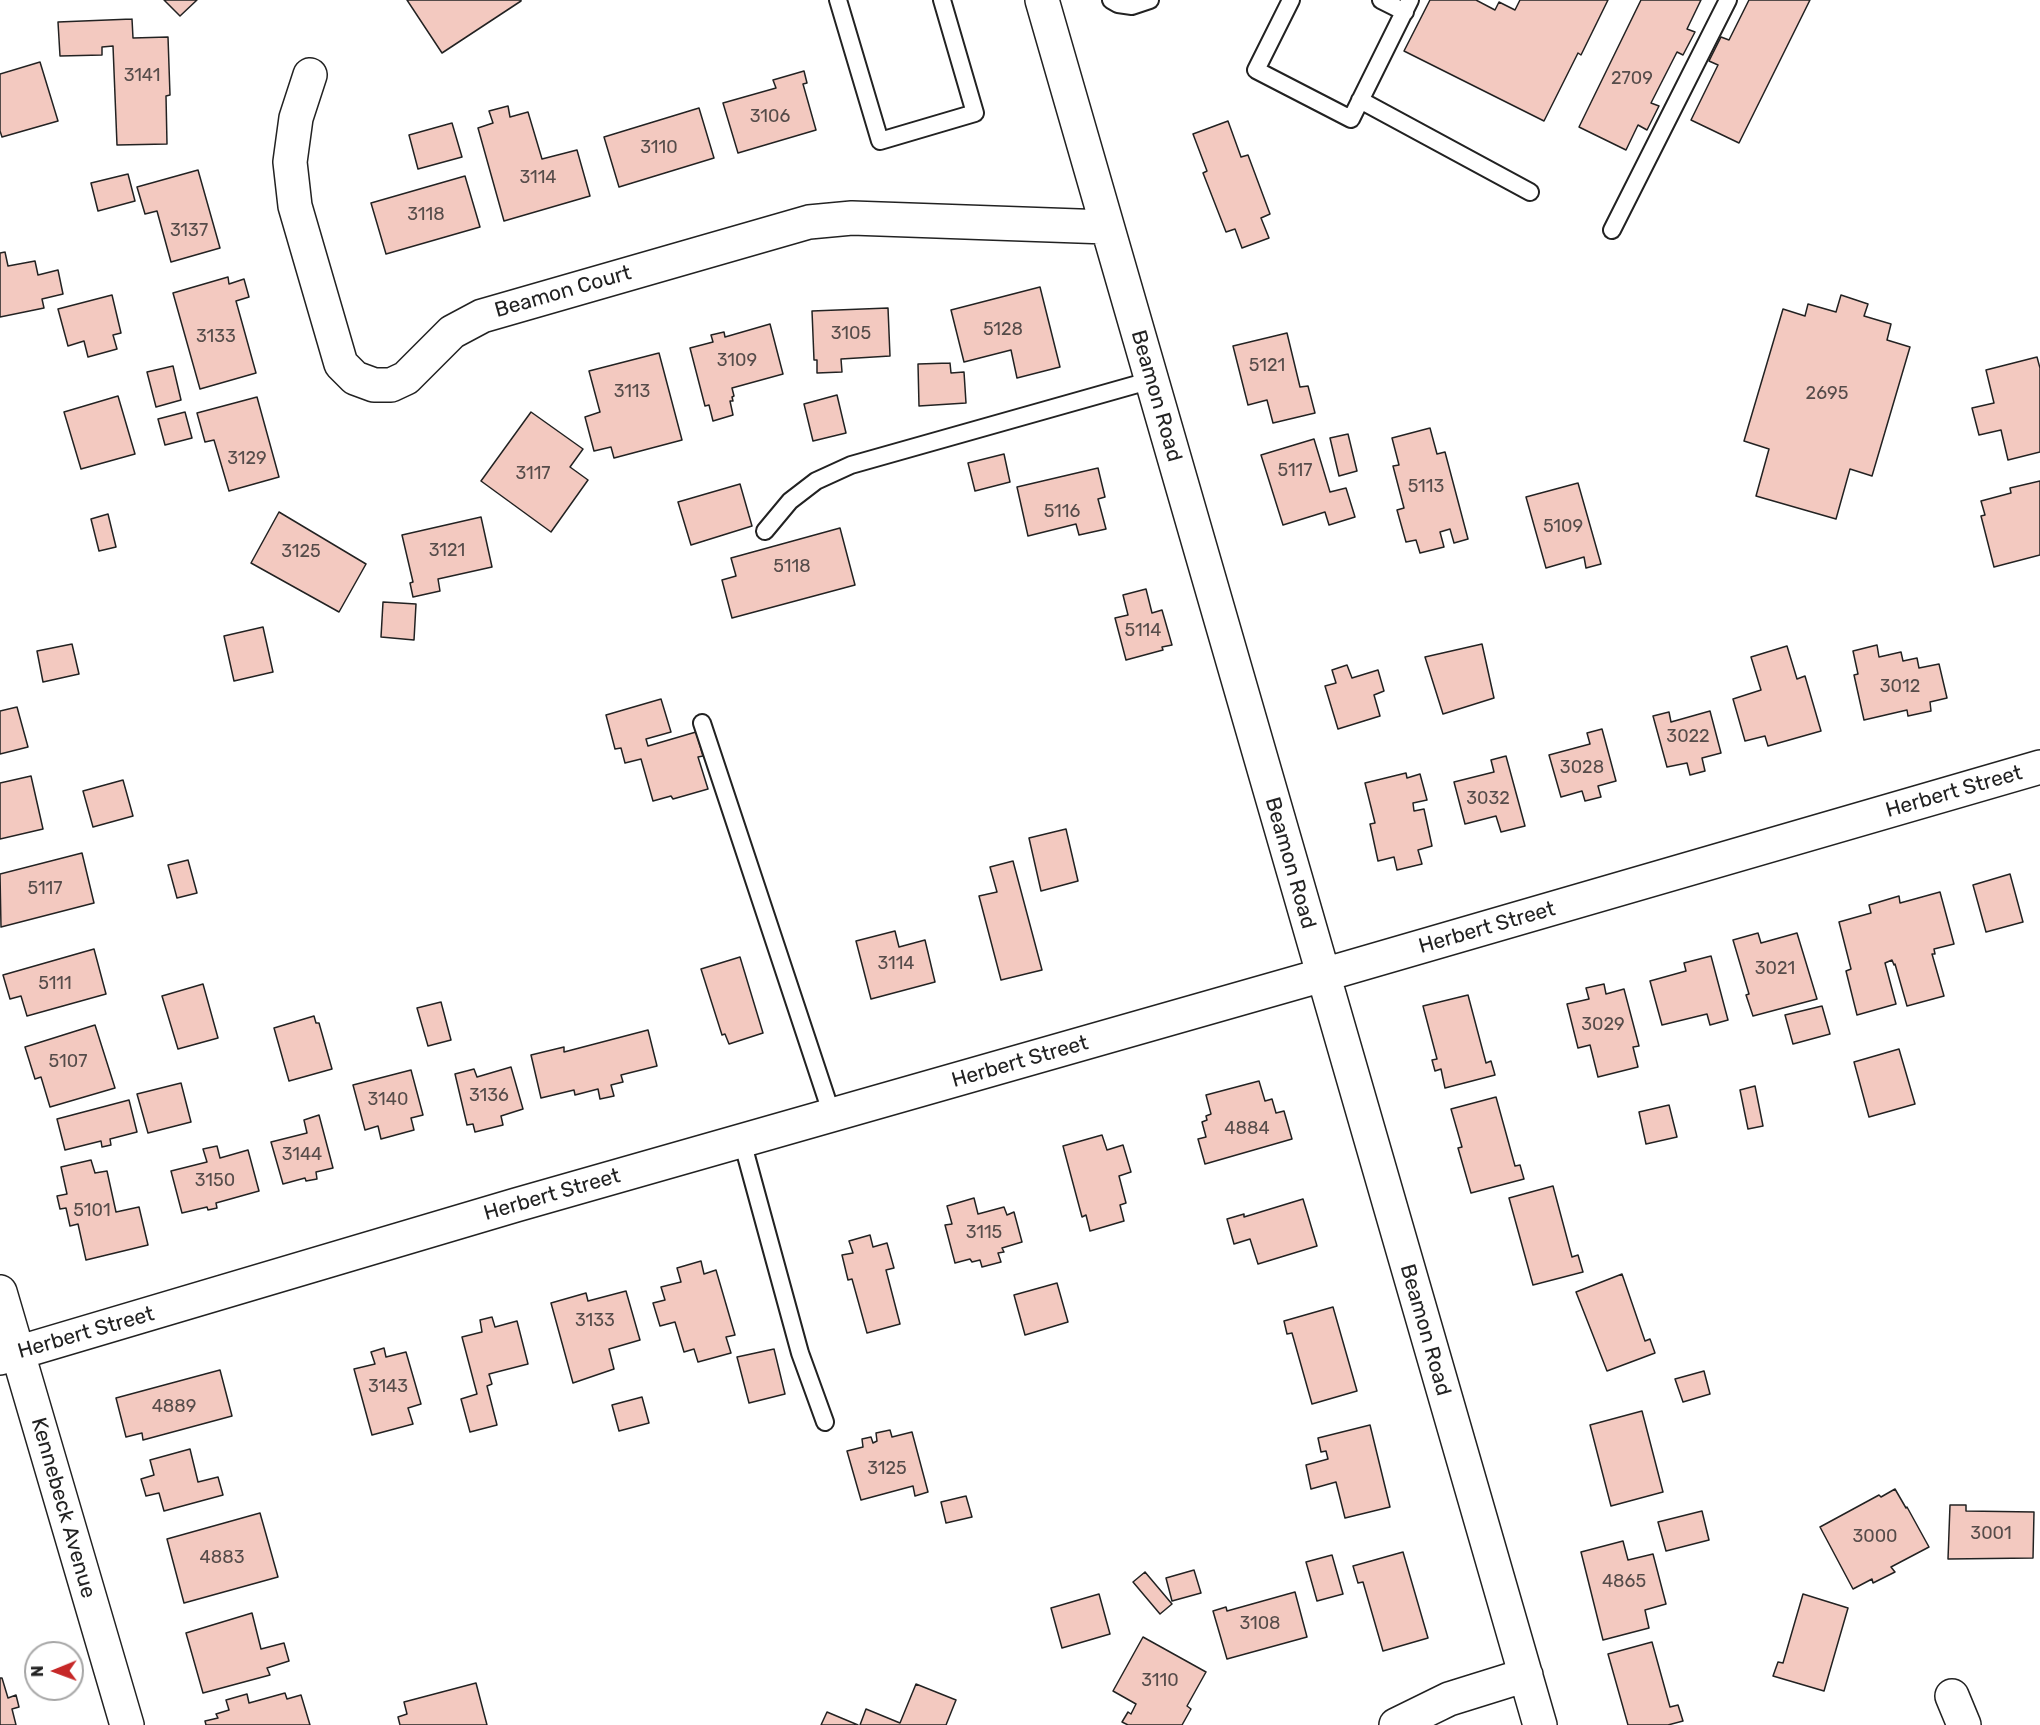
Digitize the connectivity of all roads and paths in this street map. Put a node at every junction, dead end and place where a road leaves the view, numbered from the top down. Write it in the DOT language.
graph roads {
  1 [pos="838,0"];
  2 [pos="942,0"];
  3 [pos="1042,0"];
  4 [pos="1111,0"];
  5 [pos="1150,0"];
  6 [pos="1291,0"];
  7 [pos="1381,0"];
  8 [pos="1728,0"];
  9 [pos="1408,6"];
  10 [pos="310,75"];
  11 [pos="1360,100"];
  12 [pos="1530,192"];
  13 [pos="1107,227"];
  14 [pos="1612,230"];
  15 [pos="1152,380"];
  16 [pos="765,531"];
  17 [pos="702,723"];
  18 [pos="2040,767"];
  19 [pos="1323,975"];
  20 [pos="832,1115"];
  21 [pos="742,1141"];
  22 [pos="0,1292"];
  23 [pos="9,1356"];
  24 [pos="825,1422"];
  25 [pos="1526,1675"];
  26 [pos="126,1725"];
  27 [pos="1396,1725"];
  28 [pos="1540,1725"];
  1 -- 2 [label="lane"];
  3 -- 13 [label="street, Beamon Road"];
  4 -- 5 [label="lane"];
  6 -- 11 [label="lane"];
  7 -- 9 [label="lane"];
  8 -- 14 [label="lane"];
  9 -- 11 [label="lane"];
  10 -- 13 [label="street, Beamon Court"];
  11 -- 12 [label="lane"];
  13 -- 15 [label="street, Beamon Road"];
  15 -- 16 [label="lane"];
  15 -- 19 [label="street, Beamon Road"];
  17 -- 20 [label="lane"];
  18 -- 19 [label="street, Herbert Street"];
  19 -- 20 [label="street, Herbert Street"];
  19 -- 25 [label="street, Beamon Road"];
  20 -- 21 [label="street, Herbert Street"];
  21 -- 23 [label="street, Herbert Street"];
  21 -- 24 [label="lane"];
  22 -- 23 [label="street, Kennebeck Avenue"];
  23 -- 26 [label="street, Kennebeck Avenue"];
  25 -- 27 [label="street"];
  25 -- 28 [label="street, Beamon Road"];
}
